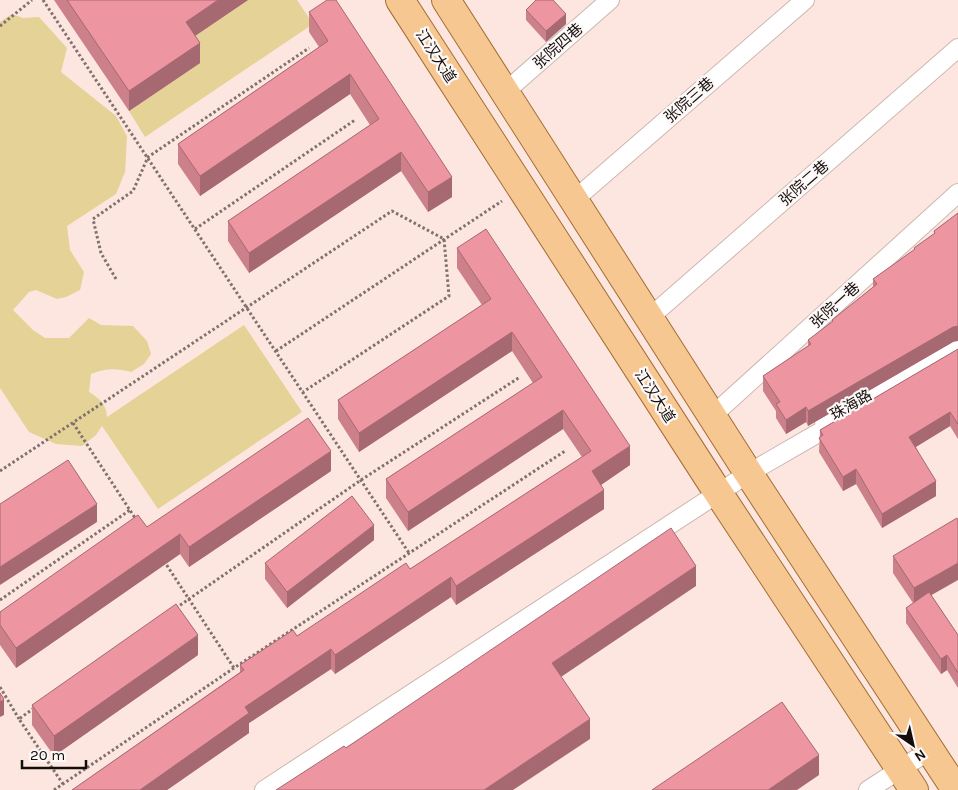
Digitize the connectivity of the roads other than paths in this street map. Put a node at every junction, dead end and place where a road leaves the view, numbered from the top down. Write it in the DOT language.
graph roads {
  1 [pos="400,0"];
  2 [pos="446,0"];
  3 [pos="610,0"];
  4 [pos="805,0"];
  5 [pos="958,48"];
  6 [pos="958,57"];
  7 [pos="505,92"];
  8 [pos="958,193"];
  9 [pos="574,200"];
  10 [pos="958,202"];
  11 [pos="652,321"];
  12 [pos="958,343"];
  13 [pos="958,351"];
  14 [pos="714,419"];
  15 [pos="747,470"];
  16 [pos="719,494"];
  17 [pos="908,716"];
  18 [pos="878,734"];
  19 [pos="930,750"];
  20 [pos="907,780"];
  21 [pos="264,790"];
  22 [pos="868,790"];
  23 [pos="937,790"];
  24 [pos="954,790"];
  1 -- 16 [label="main road, 江汉大道"];
  2 -- 7 [label="main road"];
  3 -- 7 [label="street, 张院四巷"];
  4 -- 9 [label="street, 张院三巷"];
  5 -- 11 [label="street, 张院二巷"];
  6 -- 11 [label="street, 张院二巷"];
  7 -- 9 [label="main road"];
  8 -- 14 [label="street, 张院一巷"];
  9 -- 11 [label="main road"];
  10 -- 14 [label="street, 张院一巷"];
  11 -- 14 [label="main road"];
  12 -- 15 [label="street, 珠海路"];
  13 -- 15 [label="street, 珠海路"];
  14 -- 15 [label="main road"];
  15 -- 16 [label="street"];
  15 -- 17 [label="main road"];
  16 -- 18 [label="main road, 江汉大道"];
  16 -- 21 [label="street"];
  17 -- 18 [label="main road"];
  17 -- 19 [label="main road"];
  18 -- 20 [label="main road, 江汉大道"];
  19 -- 20 [label="street"];
  19 -- 24 [label="main road"];
  20 -- 22 [label="street"];
  23 -- 24 [label="main road"];
}
